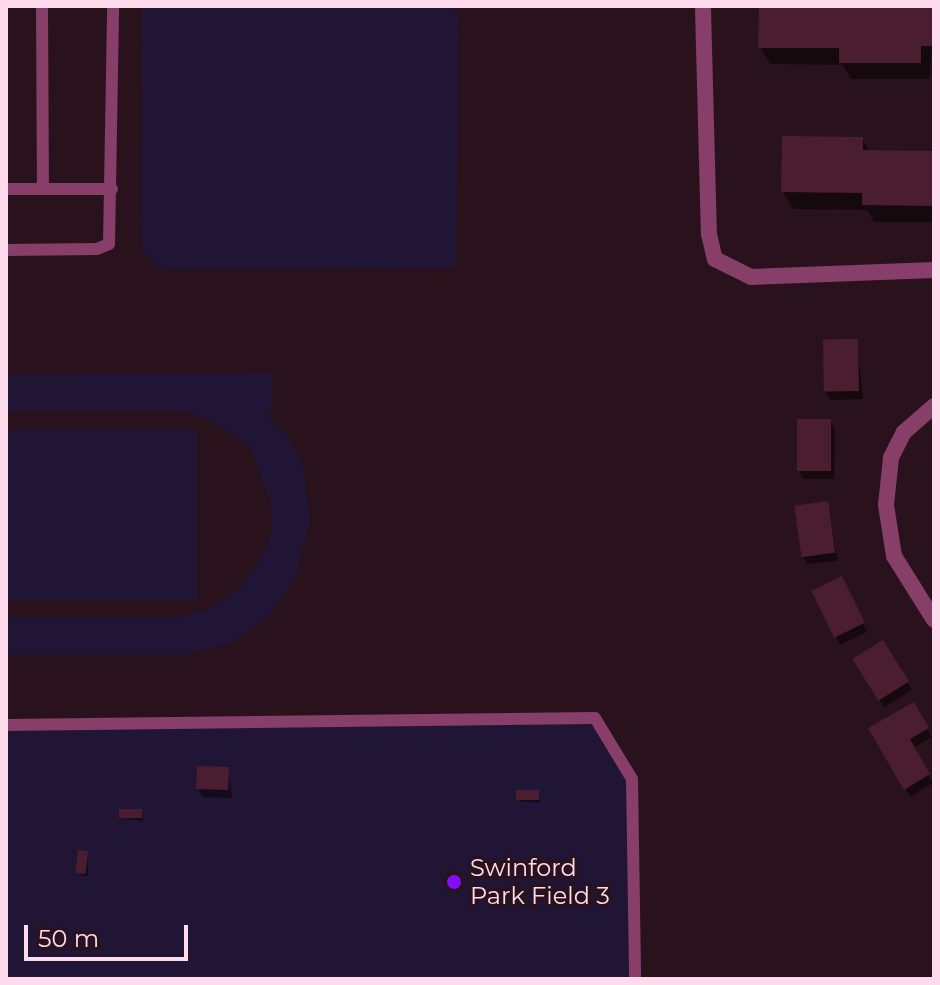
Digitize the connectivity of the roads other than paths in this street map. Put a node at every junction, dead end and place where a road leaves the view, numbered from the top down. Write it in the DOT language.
graph roads {
  1 [pos="42,6"];
  2 [pos="113,6"];
  3 [pos="703,9"];
  4 [pos="6,189"];
  5 [pos="43,189"];
  6 [pos="112,189"];
  7 [pos="6,250"];
  8 [pos="934,270"];
  9 [pos="934,406"];
  10 [pos="934,620"];
  11 [pos="6,725"];
  12 [pos="635,979"];
  1 -- 5 [label="lane"];
  2 -- 6 [label="lane"];
  3 -- 8 [label="street"];
  4 -- 5 [label="lane"];
  5 -- 6 [label="lane"];
  6 -- 7 [label="lane"];
  9 -- 10 [label="street"];
  11 -- 12 [label="lane"];
}
